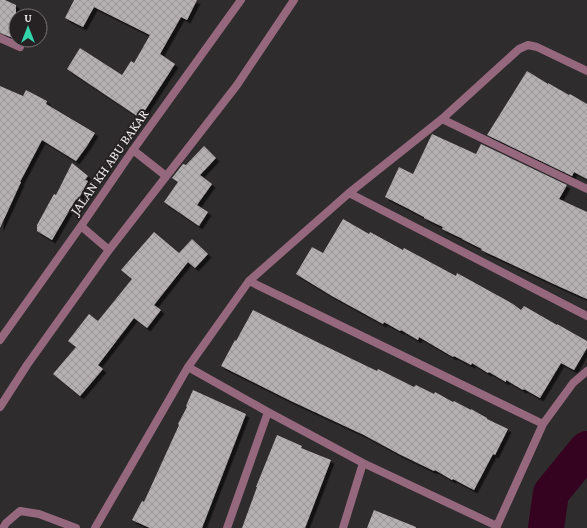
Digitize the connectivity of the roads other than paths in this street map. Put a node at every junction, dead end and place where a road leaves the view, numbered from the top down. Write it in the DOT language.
graph roads {
  1 [pos="241,0"];
  2 [pos="294,0"];
  3 [pos="587,71"];
  4 [pos="442,118"];
  5 [pos="133,150"];
  6 [pos="166,176"];
  7 [pos="587,189"];
  8 [pos="349,192"];
  9 [pos="81,226"];
  10 [pos="109,250"];
  11 [pos="249,281"];
  12 [pos="587,316"];
  13 [pos="0,339"];
  14 [pos="188,367"];
  15 [pos="587,371"];
  16 [pos="0,407"];
  17 [pos="268,412"];
  18 [pos="543,424"];
  19 [pos="363,463"];
  20 [pos="497,527"];
  21 [pos="4,528"];
  22 [pos="76,528"];
  23 [pos="95,528"];
  24 [pos="227,528"];
  25 [pos="343,528"];
  1 -- 5 [label="street, JALAN KH ABU BAKAR"];
  2 -- 6 [label="street"];
  3 -- 4 [label="street"];
  4 -- 7 [label="street"];
  4 -- 8 [label="street"];
  5 -- 6 [label="street"];
  5 -- 9 [label="street, JALAN KH ABU BAKAR"];
  6 -- 10 [label="street"];
  8 -- 11 [label="street"];
  8 -- 12 [label="street"];
  9 -- 10 [label="street"];
  9 -- 13 [label="street, JALAN KH ABU BAKAR"];
  10 -- 16 [label="street"];
  11 -- 14 [label="street"];
  11 -- 18 [label="street"];
  14 -- 17 [label="street"];
  14 -- 23 [label="street"];
  15 -- 18 [label="street"];
  17 -- 19 [label="street"];
  17 -- 24 [label="street"];
  18 -- 20 [label="street"];
  19 -- 20 [label="street"];
  19 -- 25 [label="street"];
  21 -- 22 [label="street"];
}
